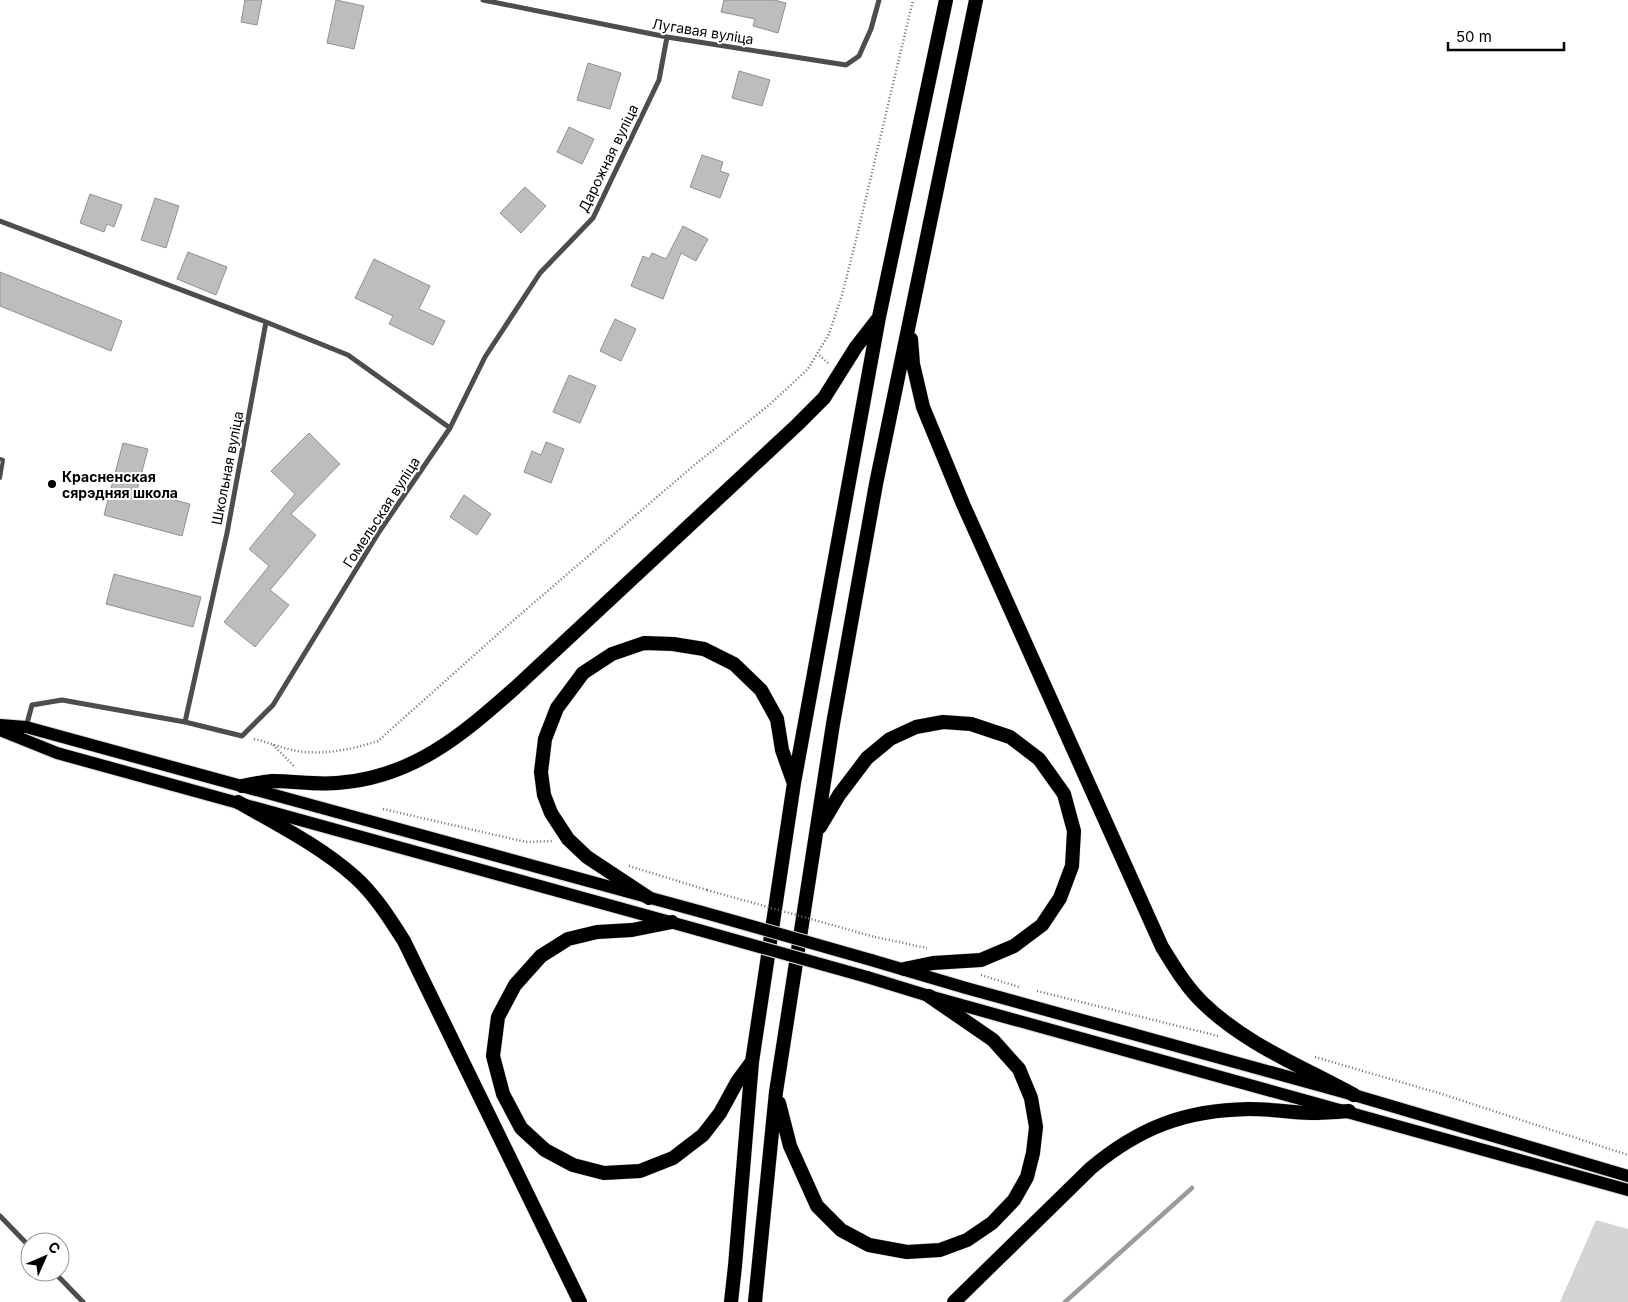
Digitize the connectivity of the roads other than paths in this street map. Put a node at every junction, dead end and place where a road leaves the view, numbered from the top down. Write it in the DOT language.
graph roads {
  1 [pos="483,0"];
  2 [pos="880,0"];
  3 [pos="946,0"];
  4 [pos="976,0"];
  5 [pos="667,37"];
  6 [pos="0,221"];
  7 [pos="879,317"];
  8 [pos="266,322"];
  9 [pos="910,325"];
  10 [pos="450,428"];
  11 [pos="0,459"];
  12 [pos="0,478"];
  13 [pos="185,722"];
  14 [pos="0,725"];
  15 [pos="26,727"];
  16 [pos="0,730"];
  17 [pos="794,783"];
  18 [pos="242,786"];
  19 [pos="238,802"];
  20 [pos="815,835"];
  21 [pos="649,898"];
  22 [pos="672,922"];
  23 [pos="904,969"];
  24 [pos="929,996"];
  25 [pos="752,1062"];
  26 [pos="776,1092"];
  27 [pos="1354,1095"];
  28 [pos="1349,1111"];
  29 [pos="1628,1176"];
  30 [pos="1628,1190"];
  31 [pos="0,1216"];
  32 [pos="20,1237"];
  33 [pos="64,1282"];
  34 [pos="84,1302"];
  35 [pos="580,1302"];
  36 [pos="730,1302"];
  37 [pos="755,1302"];
  38 [pos="954,1302"];
  1 -- 5 [label="street, Лугавая вуліца"];
  2 -- 5 [label="street, Лугавая вуліца"];
  3 -- 7 [label="highway"];
  4 -- 9 [label="highway"];
  5 -- 10 [label="street, Дарожная вуліца"];
  6 -- 8 [label="street"];
  7 -- 17 [label="highway"];
  7 -- 18 [label="highway"];
  8 -- 10 [label="street"];
  8 -- 13 [label="street, Школьная вуліца"];
  9 -- 20 [label="highway"];
  9 -- 27 [label="highway"];
  10 -- 13 [label="street, Гомельская вуліца"];
  11 -- 12 [label="lane"];
  13 -- 15 [label="street"];
  14 -- 15 [label="main road"];
  15 -- 18 [label="main road"];
  16 -- 19 [label="main road"];
  17 -- 21 [label="highway"];
  17 -- 25 [label="highway"];
  18 -- 21 [label="main road"];
  19 -- 22 [label="main road"];
  19 -- 35 [label="highway"];
  20 -- 23 [label="highway"];
  20 -- 26 [label="highway"];
  21 -- 23 [label="main road, bridge"];
  22 -- 24 [label="main road, bridge"];
  22 -- 25 [label="highway"];
  23 -- 27 [label="main road"];
  24 -- 26 [label="highway"];
  24 -- 28 [label="main road"];
  25 -- 36 [label="highway"];
  26 -- 37 [label="highway"];
  27 -- 29 [label="main road"];
  28 -- 30 [label="main road"];
  28 -- 38 [label="highway"];
  31 -- 32 [label="street"];
  33 -- 34 [label="street"];
}
